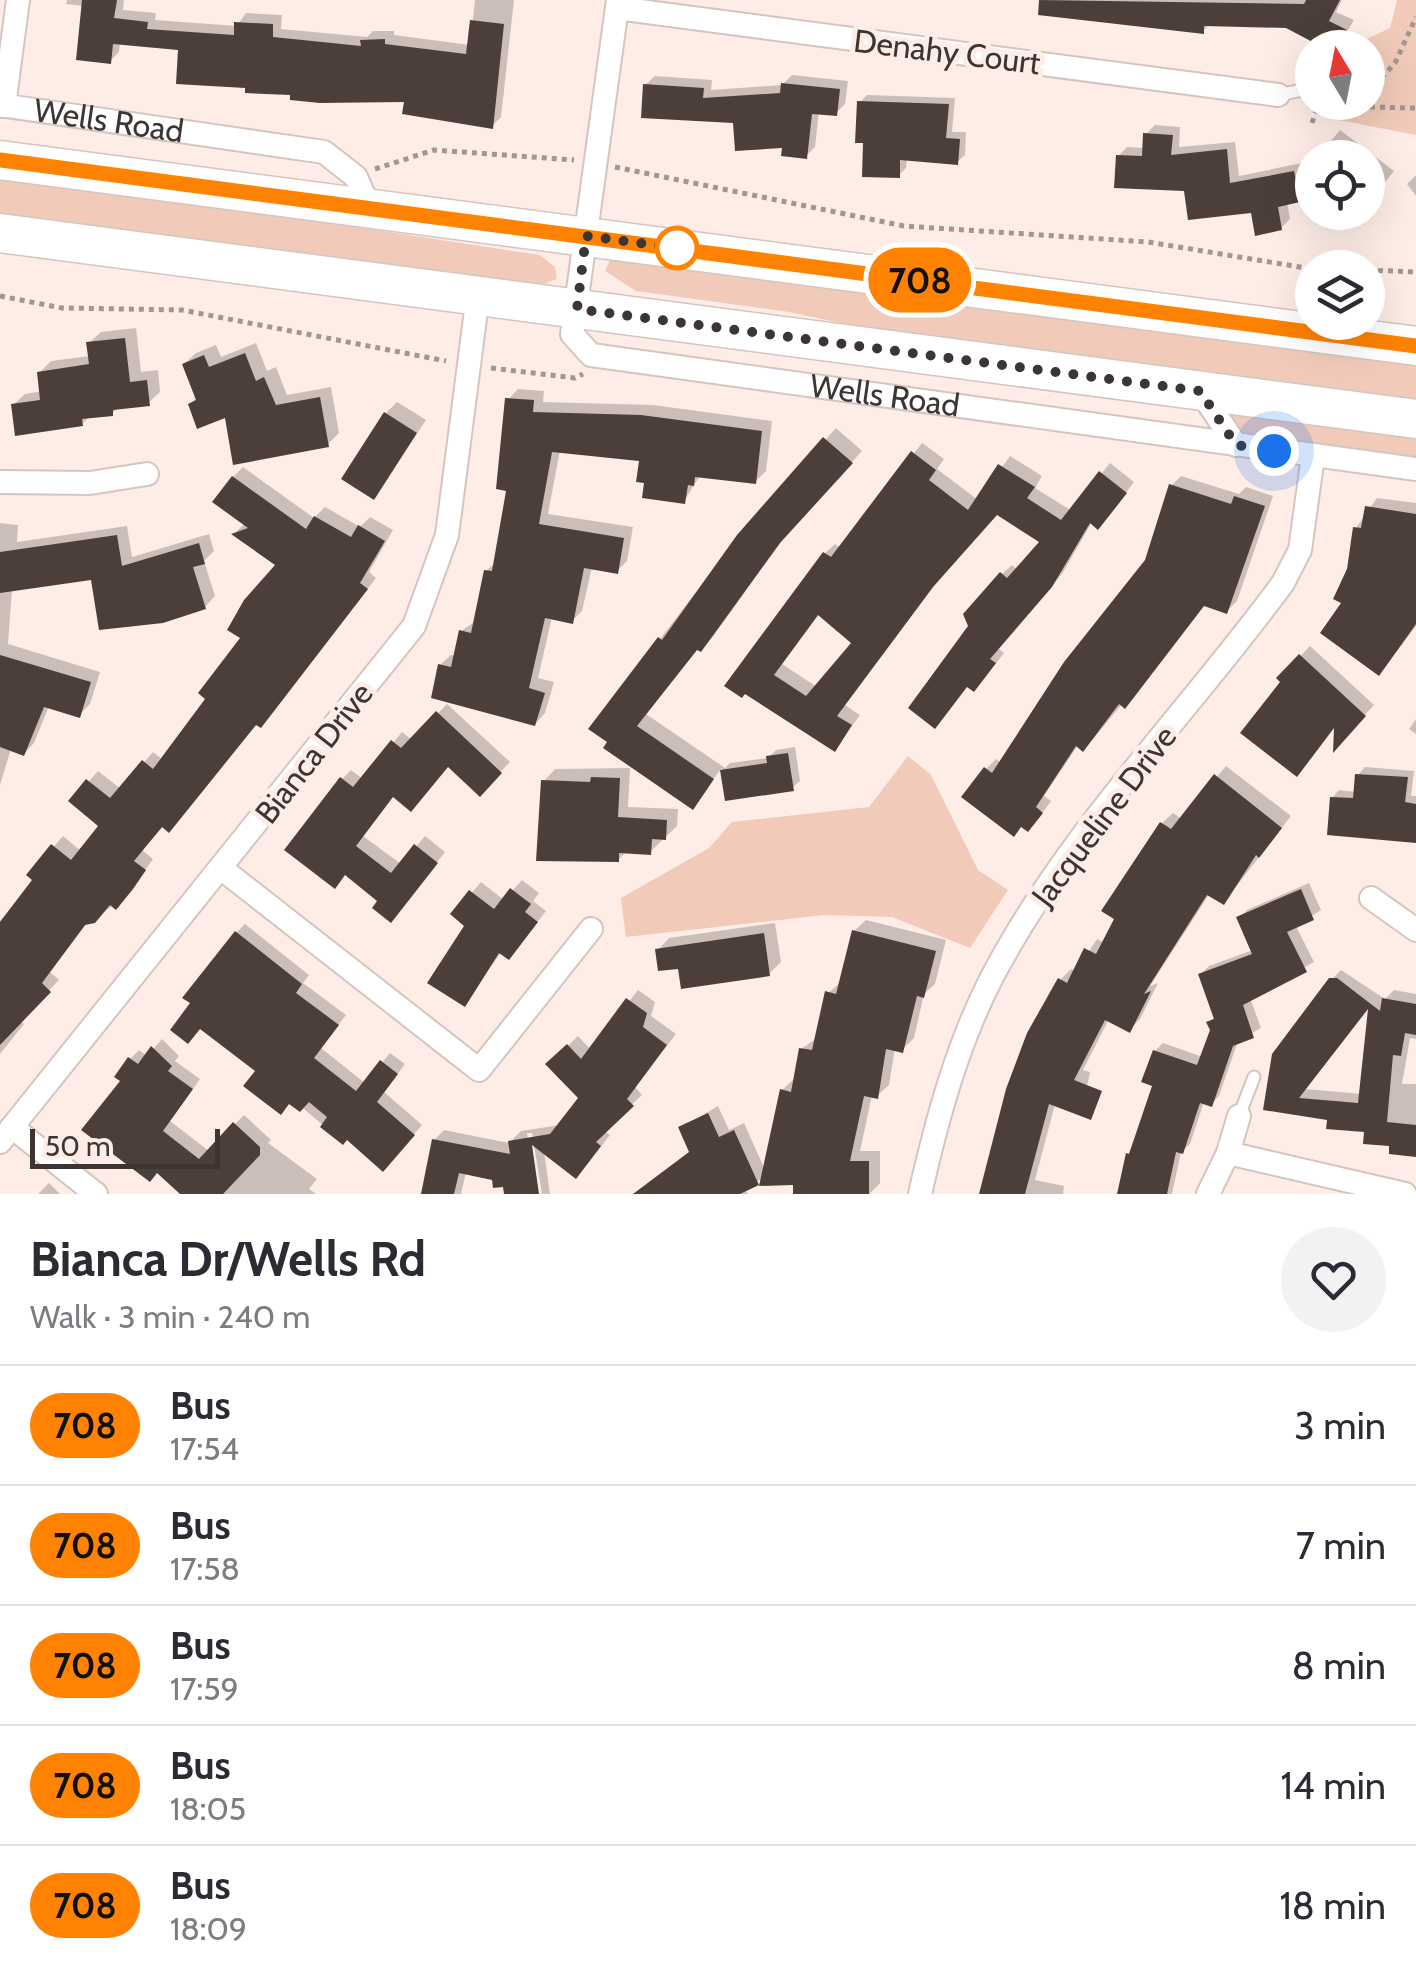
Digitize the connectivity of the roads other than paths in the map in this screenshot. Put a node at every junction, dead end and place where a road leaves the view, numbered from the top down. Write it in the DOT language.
graph roads {
  1 [pos="18,0"];
  2 [pos="618,4"];
  3 [pos="1295,92"];
  4 [pos="1278,95"];
  5 [pos="2,106"];
  6 [pos="0,160"];
  7 [pos="362,192"];
  8 [pos="0,233"];
  9 [pos="586,236"];
  10 [pos="478,296"];
  11 [pos="577,309"];
  12 [pos="1416,346"];
  13 [pos="1200,391"];
  14 [pos="1416,419"];
  15 [pos="1236,445"];
  16 [pos="1313,456"];
  17 [pos="1416,469"];
  18 [pos="148,474"];
  19 [pos="0,482"];
  20 [pos="222,869"];
  21 [pos="1372,898"];
  22 [pos="591,929"];
  23 [pos="1416,930"];
  24 [pos="1254,1077"];
  25 [pos="1238,1116"];
  26 [pos="6,1134"];
  27 [pos="1228,1153"];
  28 [pos="96,1194"];
  29 [pos="920,1194"];
  30 [pos="1208,1194"];
  31 [pos="1405,1194"];
  1 -- 5 [label="street"];
  2 -- 4 [label="street, Denahy Court"];
  2 -- 9 [label="street"];
  3 -- 4 [label="lane"];
  5 -- 7 [label="street, Wells Road"];
  6 -- 7 [label="main road, Wells Road"];
  7 -- 9 [label="main road, Wells Road"];
  8 -- 10 [label="main road, Wells Road"];
  9 -- 11 [label="street"];
  9 -- 12 [label="main road, Wells Road"];
  10 -- 11 [label="main road, Wells Road"];
  10 -- 20 [label="street, Bianca Drive"];
  11 -- 13 [label="main road, Wells Road"];
  11 -- 15 [label="street, Wells Road"];
  13 -- 14 [label="main road, Wells Road"];
  13 -- 15 [label="street"];
  15 -- 16 [label="street, Wells Road"];
  16 -- 17 [label="street, Wells Road"];
  16 -- 29 [label="street, Jacqueline Drive"];
  18 -- 19 [label="street"];
  20 -- 22 [label="street"];
  20 -- 26 [label="street, Bianca Drive"];
  21 -- 23 [label="street"];
  24 -- 25 [label="lane"];
  25 -- 27 [label="street"];
  26 -- 28 [label="street"];
  27 -- 30 [label="street"];
  27 -- 31 [label="street"];
}
